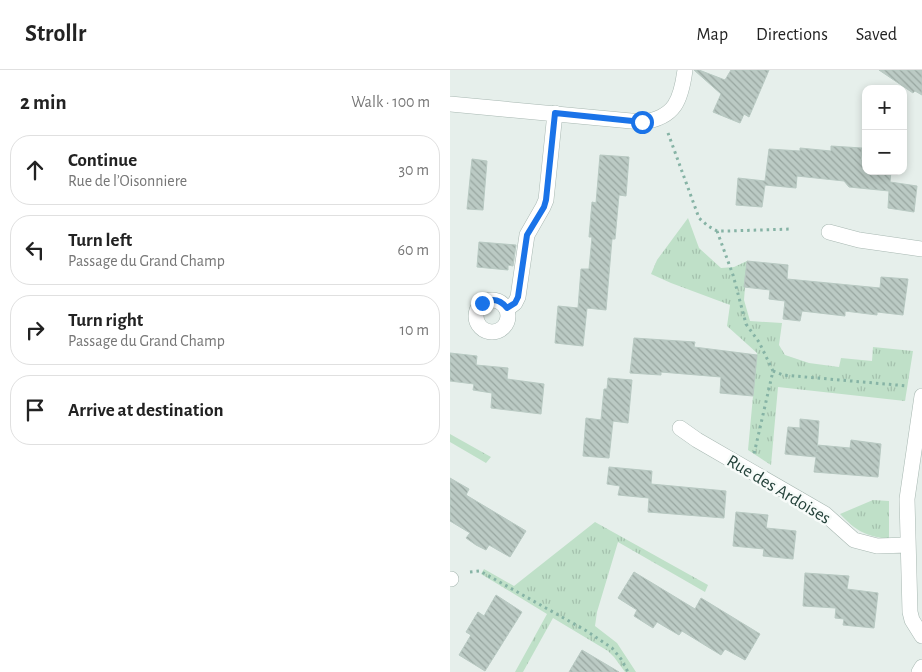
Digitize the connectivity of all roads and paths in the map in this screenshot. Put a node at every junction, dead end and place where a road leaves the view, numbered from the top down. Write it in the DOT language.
graph roads {
  1 [pos="685,70"];
  2 [pos="450,104"];
  3 [pos="555,113"];
  4 [pos="667,130"];
  5 [pos="792,229"];
  6 [pos="717,231"];
  7 [pos="829,232"];
  8 [pos="922,249"];
  9 [pos="507,308"];
  10 [pos="773,371"];
  11 [pos="916,391"];
  12 [pos="680,428"];
  13 [pos="753,458"];
  14 [pos="908,546"];
  15 [pos="470,572"];
  16 [pos="922,636"];
  17 [pos="922,667"];
  18 [pos="628,672"];
  19 [pos="920,672"];
  1 -- 3 [label="street"];
  2 -- 3 [label="street"];
  3 -- 9 [label="street"];
  4 -- 6 [label="path"];
  5 -- 6 [label="path"];
  6 -- 10 [label="path"];
  7 -- 8 [label="street"];
  10 -- 11 [label="path"];
  10 -- 13 [label="path"];
  11 -- 14 [label="street"];
  12 -- 14 [label="street, Rue des Ardoises"];
  14 -- 16 [label="street"];
  15 -- 18 [label="path"];
  17 -- 19 [label="street"];
}
